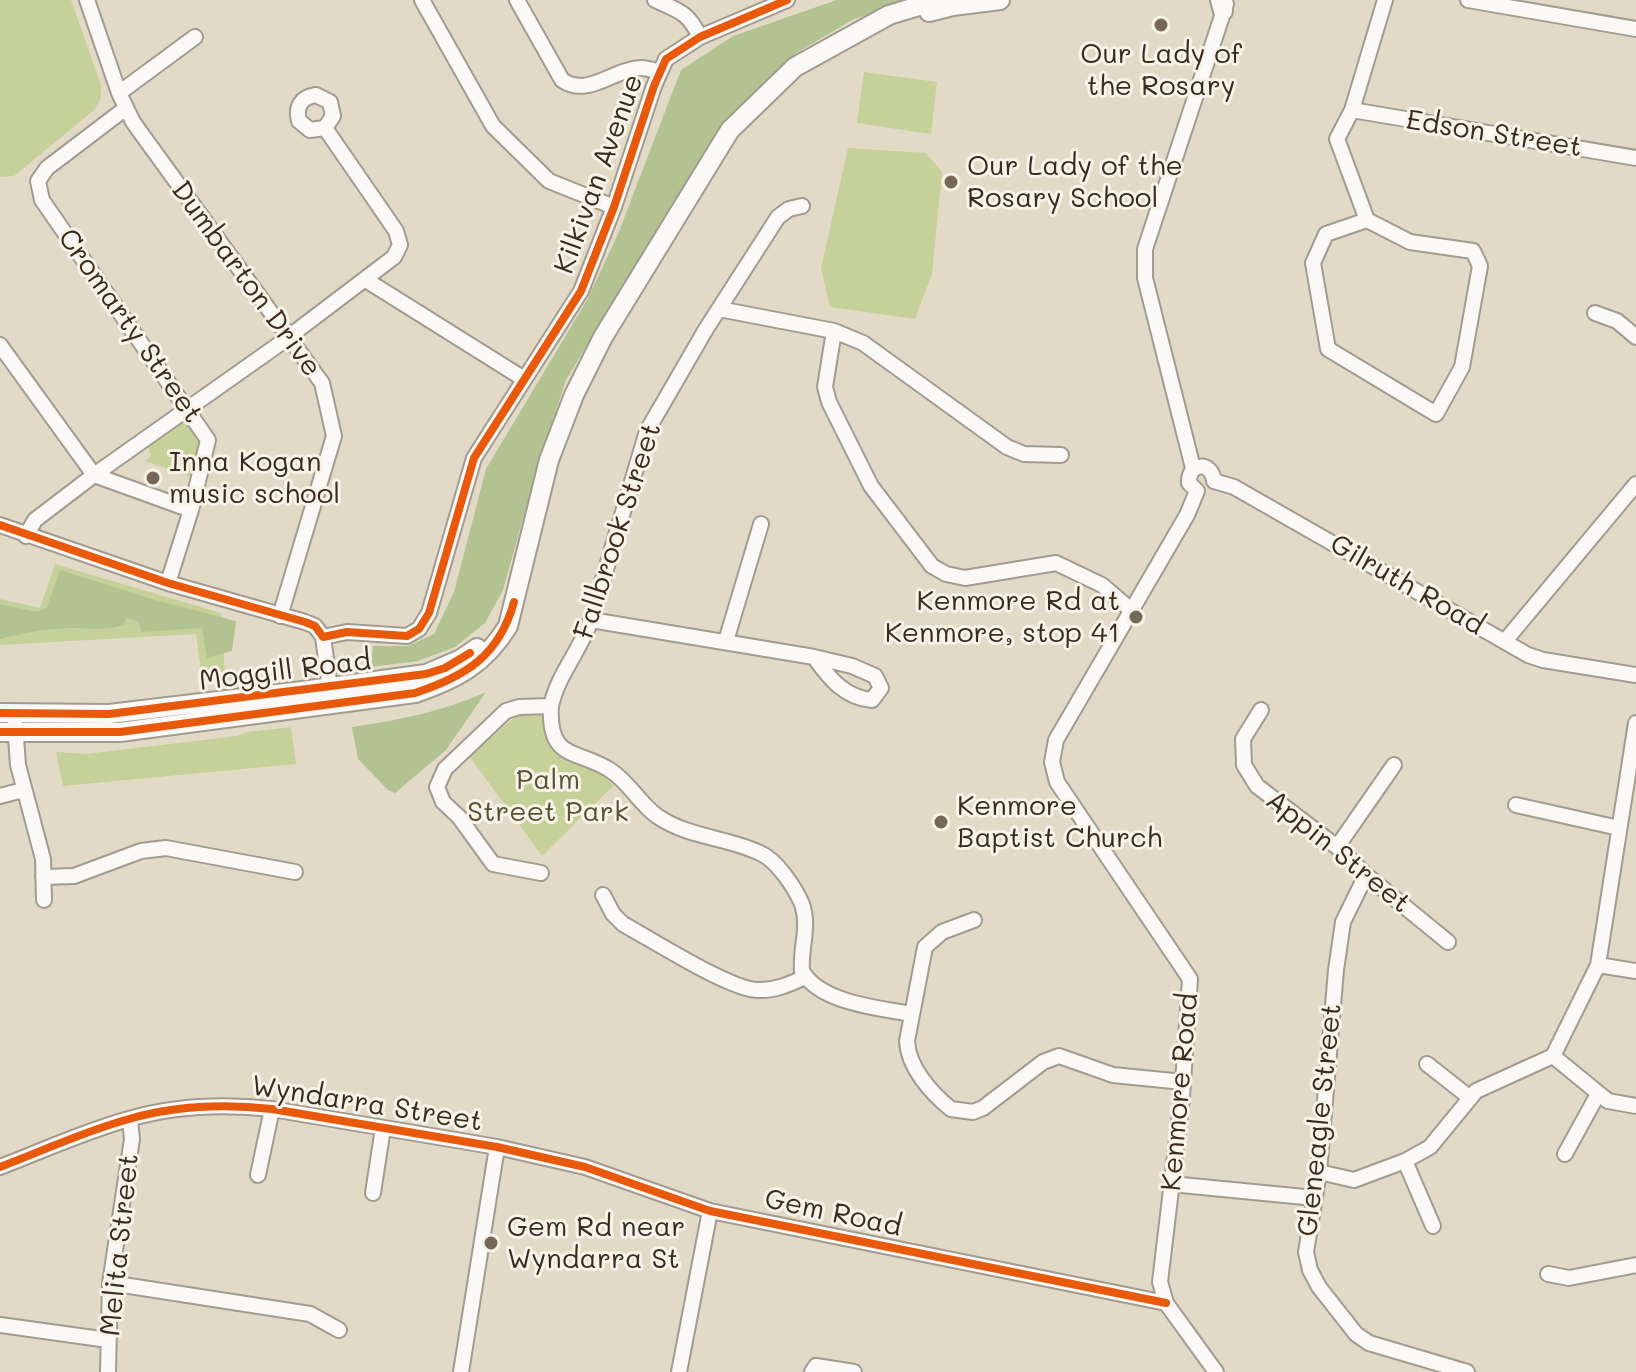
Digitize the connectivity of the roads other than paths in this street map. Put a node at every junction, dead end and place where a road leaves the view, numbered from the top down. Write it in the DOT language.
graph roads {
  1 [pos="87,0"];
  2 [pos="422,0"];
  3 [pos="517,0"];
  4 [pos="655,0"];
  5 [pos="787,0"];
  6 [pos="939,0"];
  7 [pos="1000,0"];
  8 [pos="1385,0"];
  9 [pos="1468,0"];
  10 [pos="1223,4"];
  11 [pos="687,6"];
  12 [pos="1636,29"];
  13 [pos="853,35"];
  14 [pos="195,37"];
  15 [pos="700,37"];
  16 [pos="660,72"];
  17 [pos="119,93"];
  18 [pos="126,108"];
  19 [pos="1352,110"];
  20 [pos="325,128"];
  21 [pos="1636,158"];
  22 [pos="802,206"];
  23 [pos="614,207"];
  24 [pos="1367,220"];
  25 [pos="366,280"];
  26 [pos="719,309"];
  27 [pos="1595,313"];
  28 [pos="834,331"];
  29 [pos="288,337"];
  30 [pos="1636,337"];
  31 [pos="0,345"];
  32 [pos="524,379"];
  33 [pos="188,409"];
  34 [pos="1061,455"];
  35 [pos="1193,468"];
  36 [pos="94,475"];
  37 [pos="1214,481"];
  38 [pos="1636,484"];
  39 [pos="1197,491"];
  40 [pos="191,510"];
  41 [pos="761,524"];
  42 [pos="0,525"];
  43 [pos="26,536"];
  44 [pos="168,583"];
  45 [pos="1102,585"];
  46 [pos="1139,595"];
  47 [pos="1131,610"];
  48 [pos="280,616"];
  49 [pos="591,620"];
  50 [pos="323,637"];
  51 [pos="726,641"];
  52 [pos="1505,641"];
  53 [pos="814,657"];
  54 [pos="1636,675"];
  55 [pos="331,696"];
  56 [pos="551,706"];
  57 [pos="1261,710"];
  58 [pos="7,713"];
  59 [pos="1636,723"];
  60 [pos="8,732"];
  61 [pos="1394,765"];
  62 [pos="23,790"];
  63 [pos="0,796"];
  64 [pos="1516,805"];
  65 [pos="1619,828"];
  66 [pos="1337,847"];
  67 [pos="295,872"];
  68 [pos="541,873"];
  69 [pos="1366,875"];
  70 [pos="43,877"];
  71 [pos="603,895"];
  72 [pos="44,900"];
  73 [pos="974,920"];
  74 [pos="1448,942"];
  75 [pos="1598,965"];
  76 [pos="1636,971"];
  77 [pos="805,977"];
  78 [pos="912,1014"];
  79 [pos="1553,1056"];
  80 [pos="1427,1064"];
  81 [pos="1183,1082"];
  82 [pos="1598,1094"];
  83 [pos="1469,1097"];
  84 [pos="1636,1106"];
  85 [pos="272,1109"];
  86 [pos="130,1119"];
  87 [pos="383,1128"];
  88 [pos="497,1147"];
  89 [pos="1565,1154"];
  90 [pos="1405,1161"];
  91 [pos="0,1167"];
  92 [pos="1319,1172"];
  93 [pos="258,1175"];
  94 [pos="1171,1184"];
  95 [pos="373,1193"];
  96 [pos="1315,1198"];
  97 [pos="710,1211"];
  98 [pos="1433,1226"];
  99 [pos="1636,1265"];
  100 [pos="1548,1274"];
  101 [pos="110,1283"];
  102 [pos="1166,1303"];
  103 [pos="0,1325"];
  104 [pos="339,1330"];
  105 [pos="108,1340"];
  106 [pos="108,1372"];
  107 [pos="461,1372"];
  108 [pos="679,1372"];
  109 [pos="812,1372"];
  110 [pos="854,1372"];
  111 [pos="1216,1372"];
  112 [pos="1467,1372"];
  1 -- 17 [label="street, Dumbarton Drive"];
  2 -- 23 [label="street"];
  3 -- 16 [label="street"];
  4 -- 11 [label="street"];
  5 -- 15 [label="street, Kilkivan Avenue"];
  6 -- 13 [label="main road, Moggill Road"];
  7 -- 13 [label="main road, Moggill Road"];
  8 -- 19 [label="street"];
  9 -- 12 [label="street"];
  10 -- 35 [label="street"];
  11 -- 15 [label="street"];
  13 -- 55 [label="main road, Moggill Road"];
  14 -- 17 [label="street"];
  15 -- 16 [label="street, Kilkivan Avenue"];
  16 -- 23 [label="street, Kilkivan Avenue"];
  17 -- 18 [label="street, Dumbarton Drive"];
  18 -- 29 [label="street, Dumbarton Drive"];
  18 -- 33 [label="street, Cromarty Street"];
  19 -- 21 [label="street, Edson Street"];
  19 -- 24 [label="street"];
  20 -- 25 [label="street"];
  22 -- 26 [label="street, Fallbrook Street"];
  23 -- 32 [label="street, Kilkivan Avenue"];
  24 -- 24 [label="street"];
  25 -- 29 [label="street"];
  25 -- 32 [label="street"];
  26 -- 28 [label="street"];
  26 -- 49 [label="street, Fallbrook Street"];
  27 -- 30 [label="street"];
  28 -- 34 [label="street"];
  28 -- 45 [label="street"];
  29 -- 33 [label="street"];
  29 -- 48 [label="street, Dumbarton Drive"];
  31 -- 36 [label="street"];
  32 -- 50 [label="street, Kilkivan Avenue"];
  33 -- 36 [label="street"];
  33 -- 40 [label="street, Cromarty Street"];
  35 -- 37 [label="street"];
  35 -- 39 [label="street"];
  36 -- 40 [label="street"];
  36 -- 43 [label="street"];
  37 -- 39 [label="street"];
  37 -- 52 [label="street, Gilruth Road"];
  38 -- 52 [label="street, Gilruth Road"];
  39 -- 46 [label="street, Kenmore Road"];
  40 -- 44 [label="street, Cromarty Street"];
  41 -- 51 [label="street"];
  42 -- 43 [label="street"];
  43 -- 44 [label="street"];
  44 -- 48 [label="street"];
  45 -- 46 [label="street"];
  45 -- 47 [label="street"];
  46 -- 47 [label="street, Kenmore Road"];
  47 -- 81 [label="street, Kenmore Road"];
  48 -- 50 [label="street"];
  49 -- 51 [label="street"];
  49 -- 56 [label="street, Fallbrook Street"];
  50 -- 55 [label="street"];
  51 -- 53 [label="street"];
  52 -- 54 [label="street"];
  55 -- 58 [label="main road, Moggill Road"];
  55 -- 60 [label="main road, Moggill Road"];
  56 -- 68 [label="street"];
  56 -- 77 [label="street"];
  57 -- 66 [label="street, Appin Street"];
  58 -- 60 [label="street"];
  59 -- 65 [label="street"];
  60 -- 62 [label="street"];
  61 -- 66 [label="street"];
  62 -- 63 [label="street"];
  62 -- 70 [label="street"];
  64 -- 65 [label="street"];
  65 -- 75 [label="street"];
  66 -- 69 [label="street, Appin Street"];
  67 -- 70 [label="street"];
  69 -- 74 [label="street, Appin Street"];
  69 -- 92 [label="street, Gleneagle Street"];
  70 -- 72 [label="street"];
  71 -- 77 [label="street"];
  73 -- 78 [label="street"];
  75 -- 76 [label="street"];
  75 -- 79 [label="street"];
  77 -- 78 [label="street"];
  78 -- 81 [label="street"];
  79 -- 82 [label="street"];
  79 -- 83 [label="street"];
  80 -- 83 [label="street"];
  81 -- 94 [label="street, Kenmore Road"];
  82 -- 84 [label="street"];
  82 -- 89 [label="street"];
  83 -- 90 [label="street"];
  85 -- 86 [label="street, Wyndarra Street"];
  85 -- 87 [label="street, Wyndarra Street"];
  85 -- 93 [label="street"];
  86 -- 91 [label="street, Wyndarra Street"];
  86 -- 101 [label="street, Melita Street"];
  87 -- 88 [label="street, Wyndarra Street"];
  87 -- 95 [label="street"];
  88 -- 97 [label="street, Gem Road"];
  88 -- 107 [label="street"];
  90 -- 92 [label="street"];
  90 -- 98 [label="street"];
  92 -- 96 [label="street, Gleneagle Street"];
  94 -- 96 [label="street"];
  94 -- 102 [label="street, Kenmore Road"];
  96 -- 112 [label="street, Gleneagle Street"];
  97 -- 102 [label="street, Gem Road"];
  97 -- 108 [label="street"];
  99 -- 100 [label="street"];
  101 -- 104 [label="street"];
  101 -- 105 [label="street, Melita Street"];
  102 -- 111 [label="street"];
  103 -- 105 [label="street"];
  105 -- 106 [label="street, Melita Street"];
  109 -- 110 [label="street"];
}
